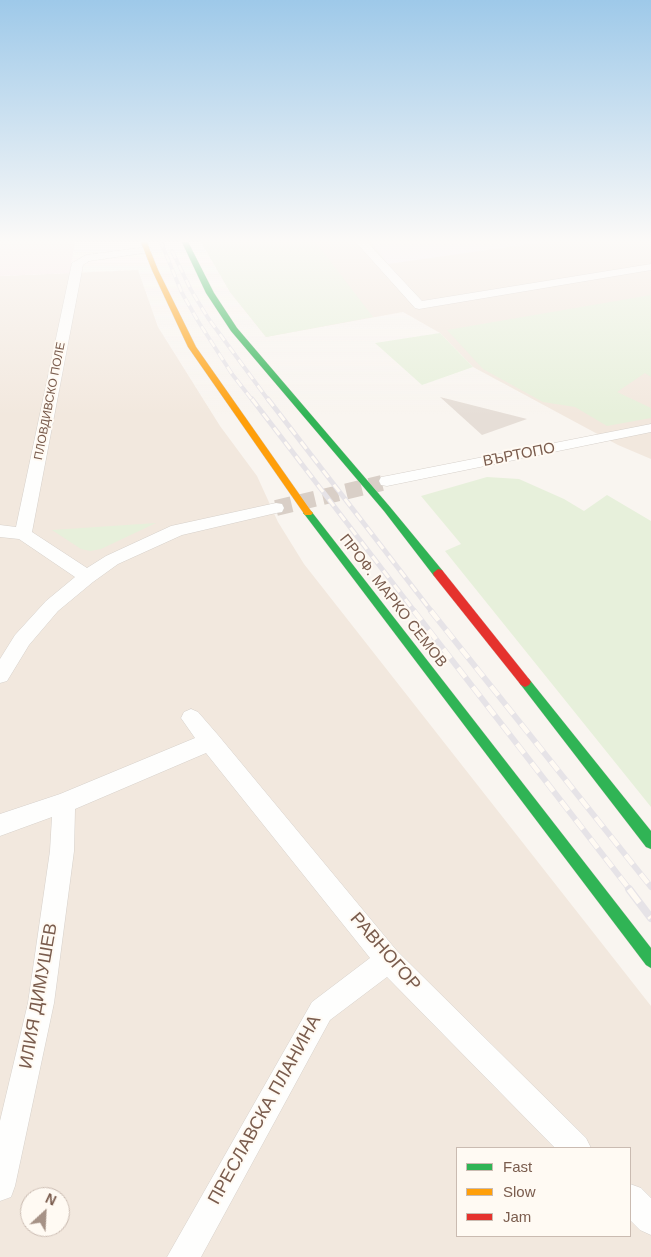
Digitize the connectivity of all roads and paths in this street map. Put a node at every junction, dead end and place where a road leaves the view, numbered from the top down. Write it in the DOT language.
graph roads {
  1 [pos="71,299"];
  2 [pos="170,299"];
  3 [pos="214,299"];
  4 [pos="413,299"];
  5 [pos="458,299"];
  6 [pos="651,428"];
  7 [pos="387,481"];
  8 [pos="276,508"];
  9 [pos="0,531"];
  10 [pos="23,534"];
  11 [pos="87,578"];
  12 [pos="0,674"];
  13 [pos="191,718"];
  14 [pos="210,741"];
  15 [pos="64,803"];
  16 [pos="0,825"];
  17 [pos="651,842"];
  18 [pos="388,960"];
  19 [pos="651,960"];
  20 [pos="575,1147"];
  21 [pos="0,1186"];
  22 [pos="631,1200"];
  23 [pos="651,1219"];
  24 [pos="183,1257"];
  1 -- 10 [label="street, ПЛОВДИВСКО ПОЛЕ"];
  2 -- 19 [label="main road, ПРОФ. МАРКО СЕМОВ"];
  3 -- 17 [label="main road"];
  4 -- 5 [label="street"];
  6 -- 7 [label="street, ВЪРТОПО"];
  8 -- 11 [label="street"];
  9 -- 10 [label="street"];
  10 -- 11 [label="street"];
  11 -- 12 [label="street"];
  13 -- 14 [label="street, РАВНОГОР"];
  14 -- 15 [label="street"];
  14 -- 18 [label="street, РАВНОГОР"];
  15 -- 16 [label="street"];
  15 -- 21 [label="street, ИЛИЯ ДИМУШЕВ"];
  18 -- 20 [label="street, РАВНОГОР"];
  18 -- 24 [label="street, ПРЕСЛАВСКА ПЛАНИНА"];
  22 -- 23 [label="street"];
}
